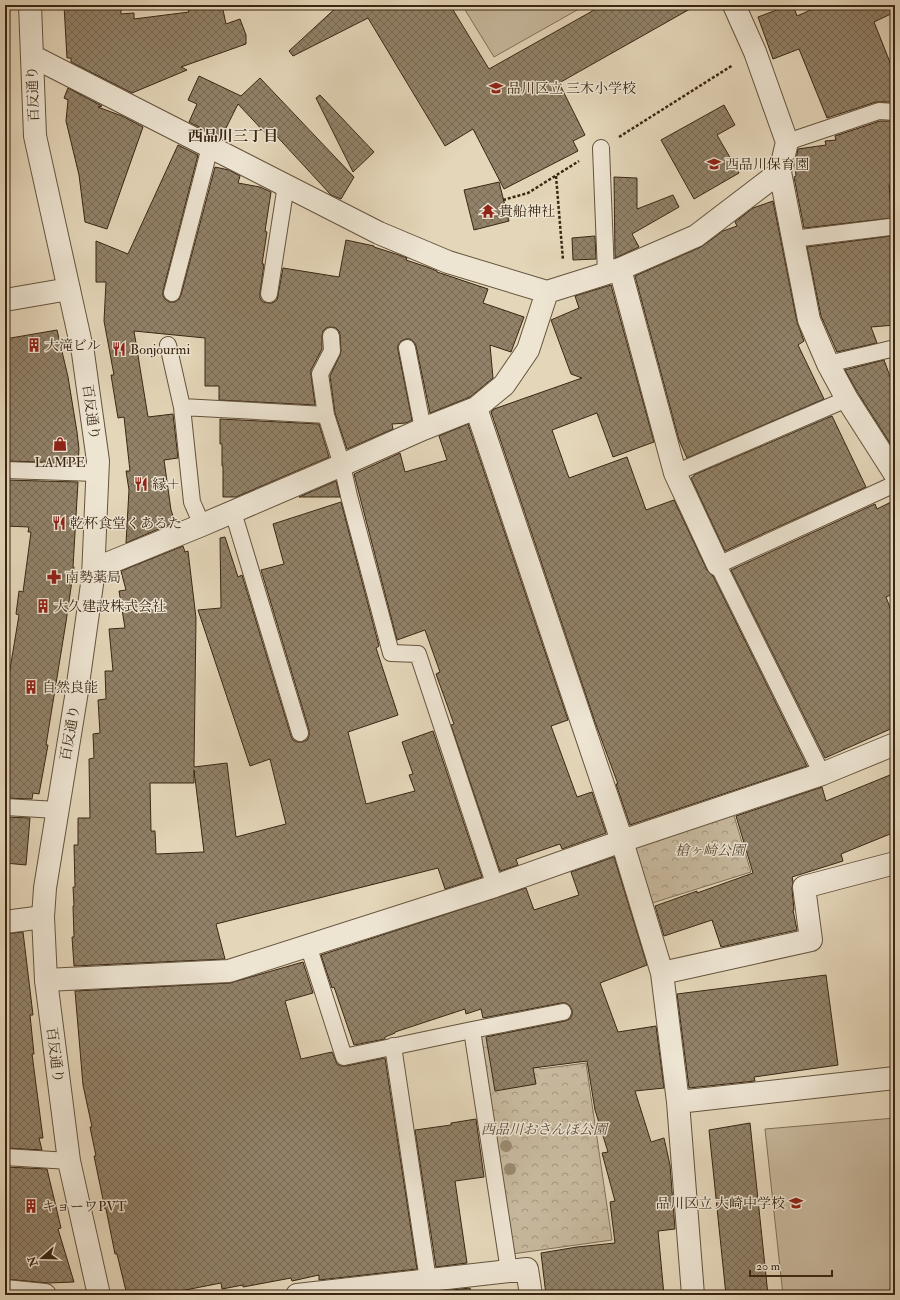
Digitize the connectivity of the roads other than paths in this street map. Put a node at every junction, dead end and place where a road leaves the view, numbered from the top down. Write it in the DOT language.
graph roads {
  1 [pos="30,5"];
  2 [pos="734,5"];
  3 [pos="32,56"];
  4 [pos="895,112"];
  5 [pos="787,142"];
  6 [pos="210,146"];
  7 [pos="601,148"];
  8 [pos="780,172"];
  9 [pos="286,185"];
  10 [pos="890,227"];
  11 [pos="793,239"];
  12 [pos="613,271"];
  13 [pos="69,289"];
  14 [pos="556,290"];
  15 [pos="172,293"];
  16 [pos="269,294"];
  17 [pos="5,300"];
  18 [pos="331,336"];
  19 [pos="168,344"];
  20 [pos="407,348"];
  21 [pos="895,348"];
  22 [pos="828,364"];
  23 [pos="847,399"];
  24 [pos="182,407"];
  25 [pos="476,408"];
  26 [pos="326,415"];
  27 [pos="423,428"];
  28 [pos="342,466"];
  29 [pos="5,470"];
  30 [pos="98,473"];
  31 [pos="675,473"];
  32 [pos="895,474"];
  33 [pos="895,484"];
  34 [pos="233,512"];
  35 [pos="202,525"];
  36 [pos="718,565"];
  37 [pos="94,569"];
  38 [pos="300,734"];
  39 [pos="895,744"];
  40 [pos="822,774"];
  41 [pos="5,807"];
  42 [pos="57,810"];
  43 [pos="622,841"];
  44 [pos="895,863"];
  45 [pos="495,886"];
  46 [pos="43,917"];
  47 [pos="5,922"];
  48 [pos="308,945"];
  49 [pos="662,973"];
  50 [pos="46,980"];
  51 [pos="563,1012"];
  52 [pos="472,1030"];
  53 [pos="393,1046"];
  54 [pos="895,1078"];
  55 [pos="678,1102"];
  56 [pos="5,1157"];
  57 [pos="69,1161"];
  58 [pos="509,1271"];
  59 [pos="428,1280"];
  60 [pos="5,1291"];
  61 [pos="348,1292"];
  62 [pos="45,1295"];
  63 [pos="99,1295"];
  64 [pos="297,1295"];
  65 [pos="531,1295"];
  66 [pos="693,1295"];
  1 -- 3 [label="street, 百反通り"];
  2 -- 5 [label="street"];
  3 -- 6 [label="street"];
  3 -- 13 [label="street, 百反通り"];
  4 -- 5 [label="lane"];
  5 -- 8 [label="street"];
  6 -- 9 [label="street"];
  6 -- 15 [label="lane"];
  7 -- 12 [label="lane"];
  8 -- 11 [label="street"];
  8 -- 12 [label="street"];
  9 -- 14 [label="street"];
  9 -- 16 [label="lane"];
  10 -- 11 [label="lane"];
  11 -- 22 [label="street"];
  12 -- 14 [label="street"];
  12 -- 31 [label="street"];
  13 -- 17 [label="street"];
  13 -- 30 [label="street, 百反通り"];
  14 -- 25 [label="street"];
  18 -- 26 [label="lane"];
  19 -- 24 [label="lane"];
  20 -- 27 [label="lane"];
  21 -- 22 [label="lane"];
  22 -- 23 [label="street"];
  23 -- 31 [label="lane"];
  23 -- 32 [label="street"];
  24 -- 26 [label="lane"];
  24 -- 35 [label="lane"];
  25 -- 27 [label="street"];
  25 -- 43 [label="street"];
  26 -- 28 [label="lane"];
  27 -- 28 [label="street"];
  28 -- 34 [label="street"];
  28 -- 45 [label="lane"];
  29 -- 30 [label="lane"];
  30 -- 37 [label="street, 百反通り"];
  31 -- 36 [label="street"];
  33 -- 36 [label="lane"];
  34 -- 35 [label="street"];
  34 -- 38 [label="lane"];
  35 -- 37 [label="street"];
  36 -- 40 [label="lane"];
  37 -- 42 [label="street, 百反通り"];
  39 -- 40 [label="street"];
  40 -- 43 [label="street"];
  41 -- 42 [label="lane"];
  42 -- 46 [label="street, 百反通り"];
  43 -- 45 [label="street"];
  43 -- 49 [label="street"];
  44 -- 49 [label="street"];
  45 -- 48 [label="street"];
  46 -- 47 [label="street"];
  46 -- 50 [label="street, 百反通り"];
  48 -- 50 [label="street"];
  48 -- 53 [label="lane"];
  49 -- 55 [label="street"];
  50 -- 57 [label="street, 百反通り"];
  51 -- 52 [label="lane"];
  52 -- 53 [label="lane"];
  52 -- 58 [label="lane"];
  53 -- 59 [label="lane"];
  54 -- 55 [label="street"];
  55 -- 66 [label="street"];
  56 -- 57 [label="lane"];
  57 -- 63 [label="street, 百反通り"];
  58 -- 59 [label="street"];
  58 -- 65 [label="street"];
  59 -- 61 [label="street"];
  60 -- 62 [label="street"];
  61 -- 64 [label="street"];
}
